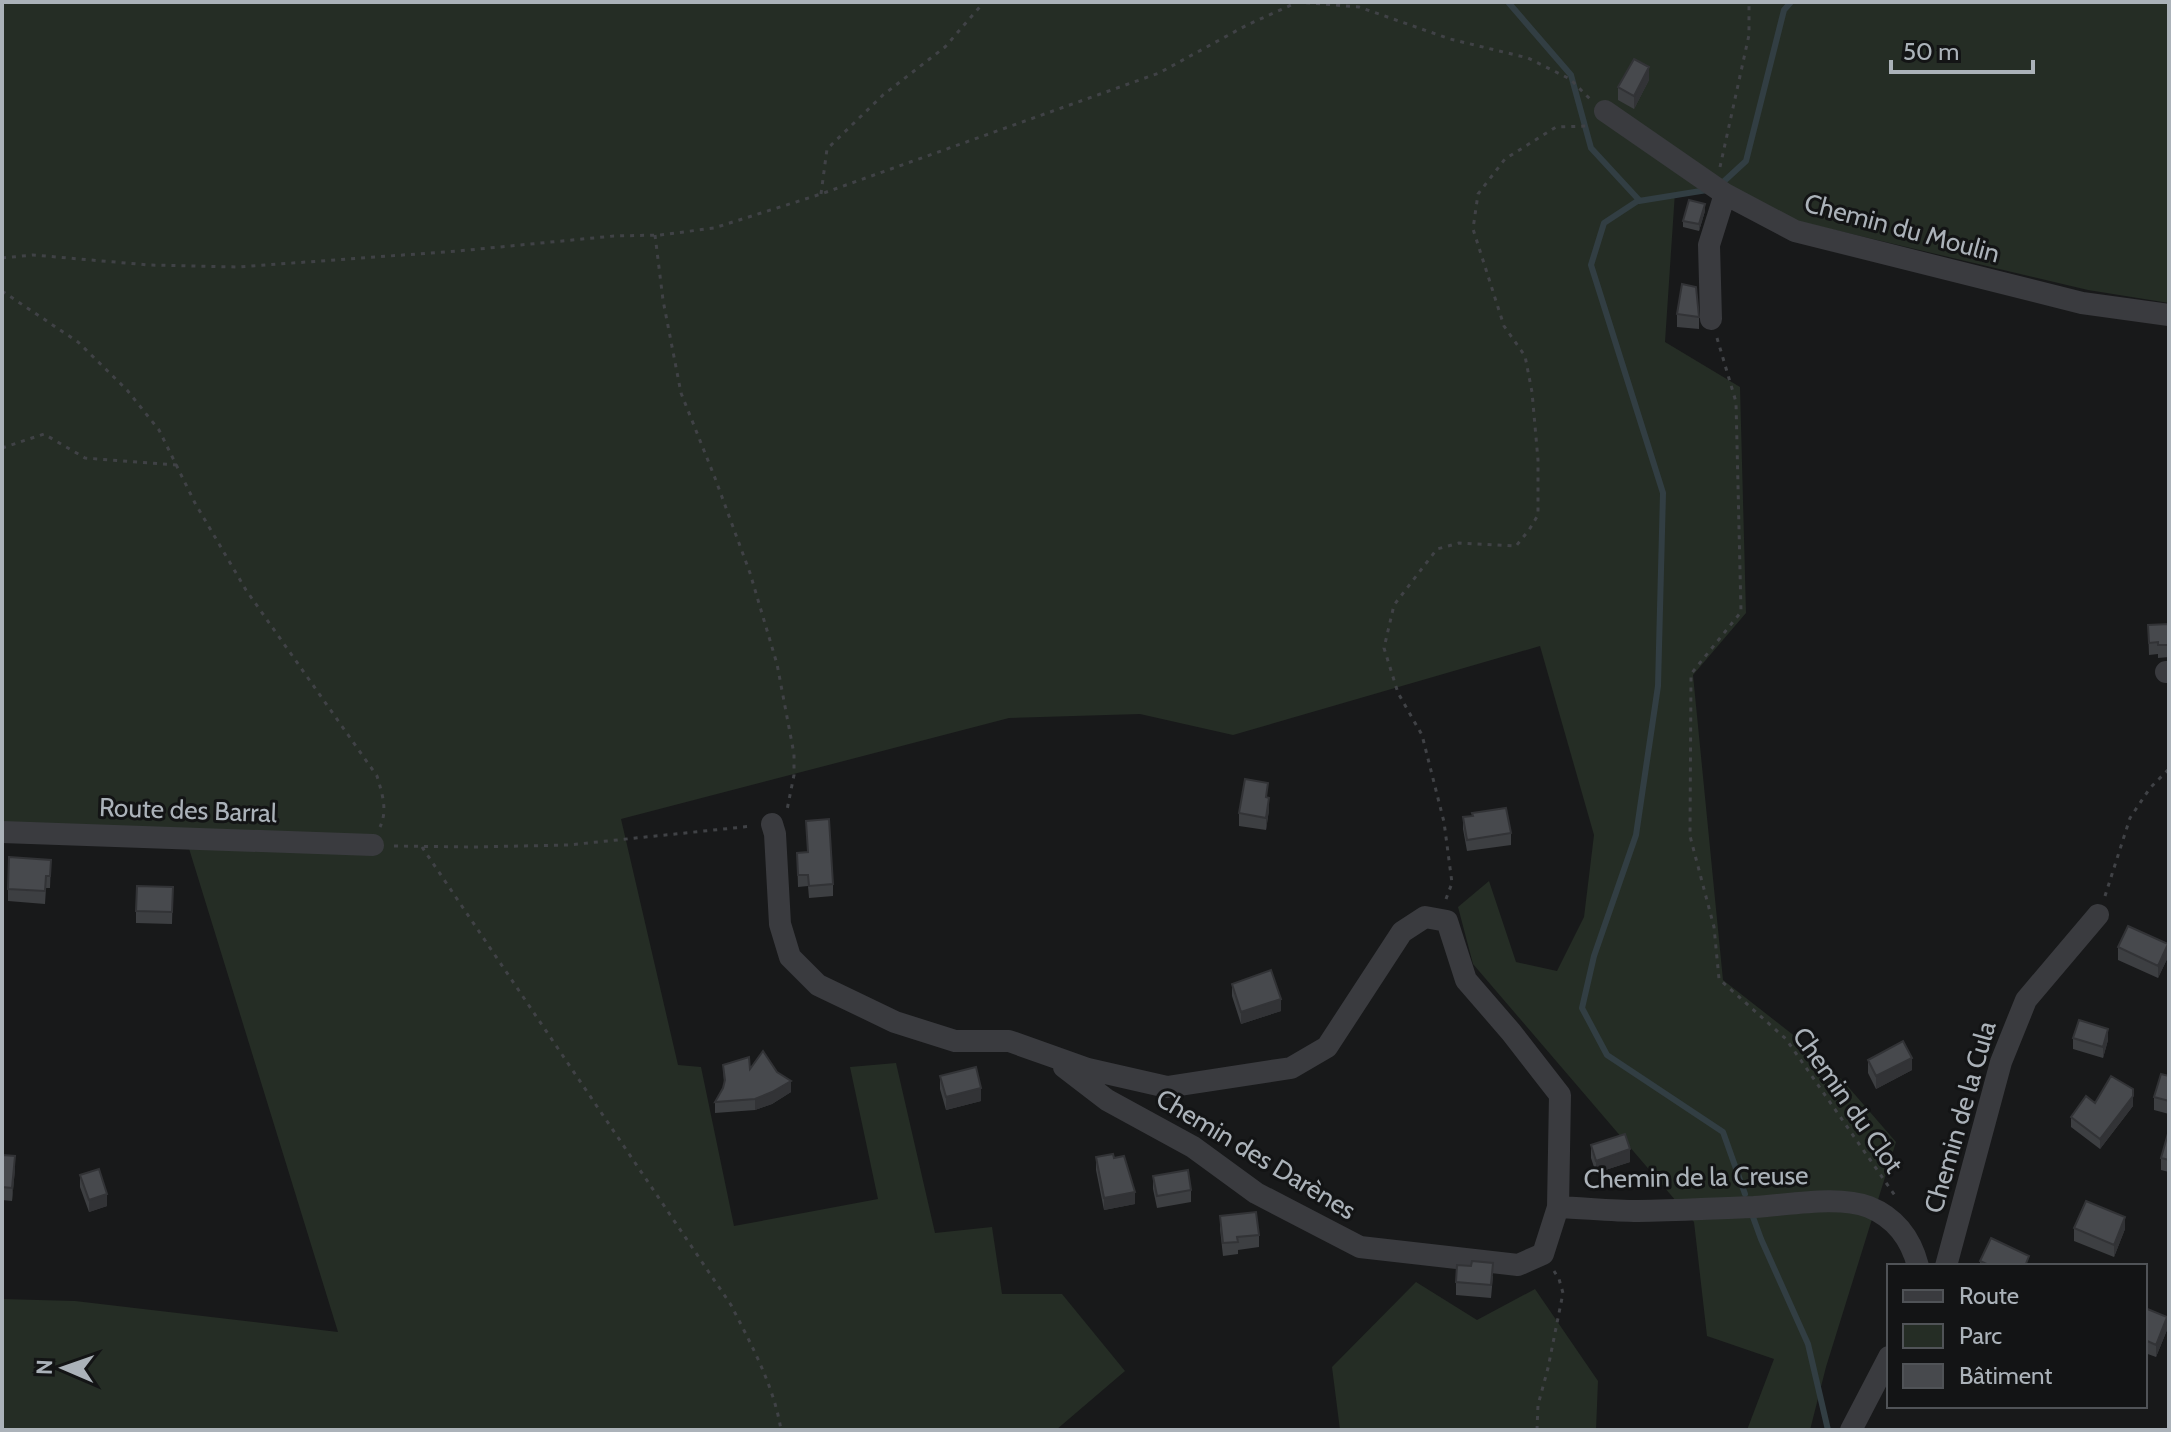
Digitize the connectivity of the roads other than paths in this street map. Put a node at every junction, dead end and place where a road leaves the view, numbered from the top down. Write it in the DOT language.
graph roads {
  1 [pos="1597,118"];
  2 [pos="1720,190"];
  3 [pos="2169,315"];
  4 [pos="1711,319"];
  5 [pos="772,824"];
  6 [pos="2,832"];
  7 [pos="373,845"];
  8 [pos="2098,915"];
  9 [pos="1049,1055"];
  10 [pos="1558,1207"];
  11 [pos="1917,1264"];
  12 [pos="1947,1264"];
  13 [pos="1886,1365"];
  14 [pos="1851,1430"];
  1 -- 2 [label="street, Chemin du Moulin"];
  2 -- 3 [label="street, Chemin du Moulin"];
  2 -- 4 [label="street"];
  5 -- 9 [label="street"];
  6 -- 7 [label="street, Route des Barral"];
  8 -- 12 [label="street, Chemin de la Cula"];
  9 -- 10 [label="street, Chemin des Darènes"];
  9 -- 10 [label="street, Chemin de la Creuse"];
  10 -- 11 [label="street, Chemin de la Creuse"];
  13 -- 14 [label="street"];
}
